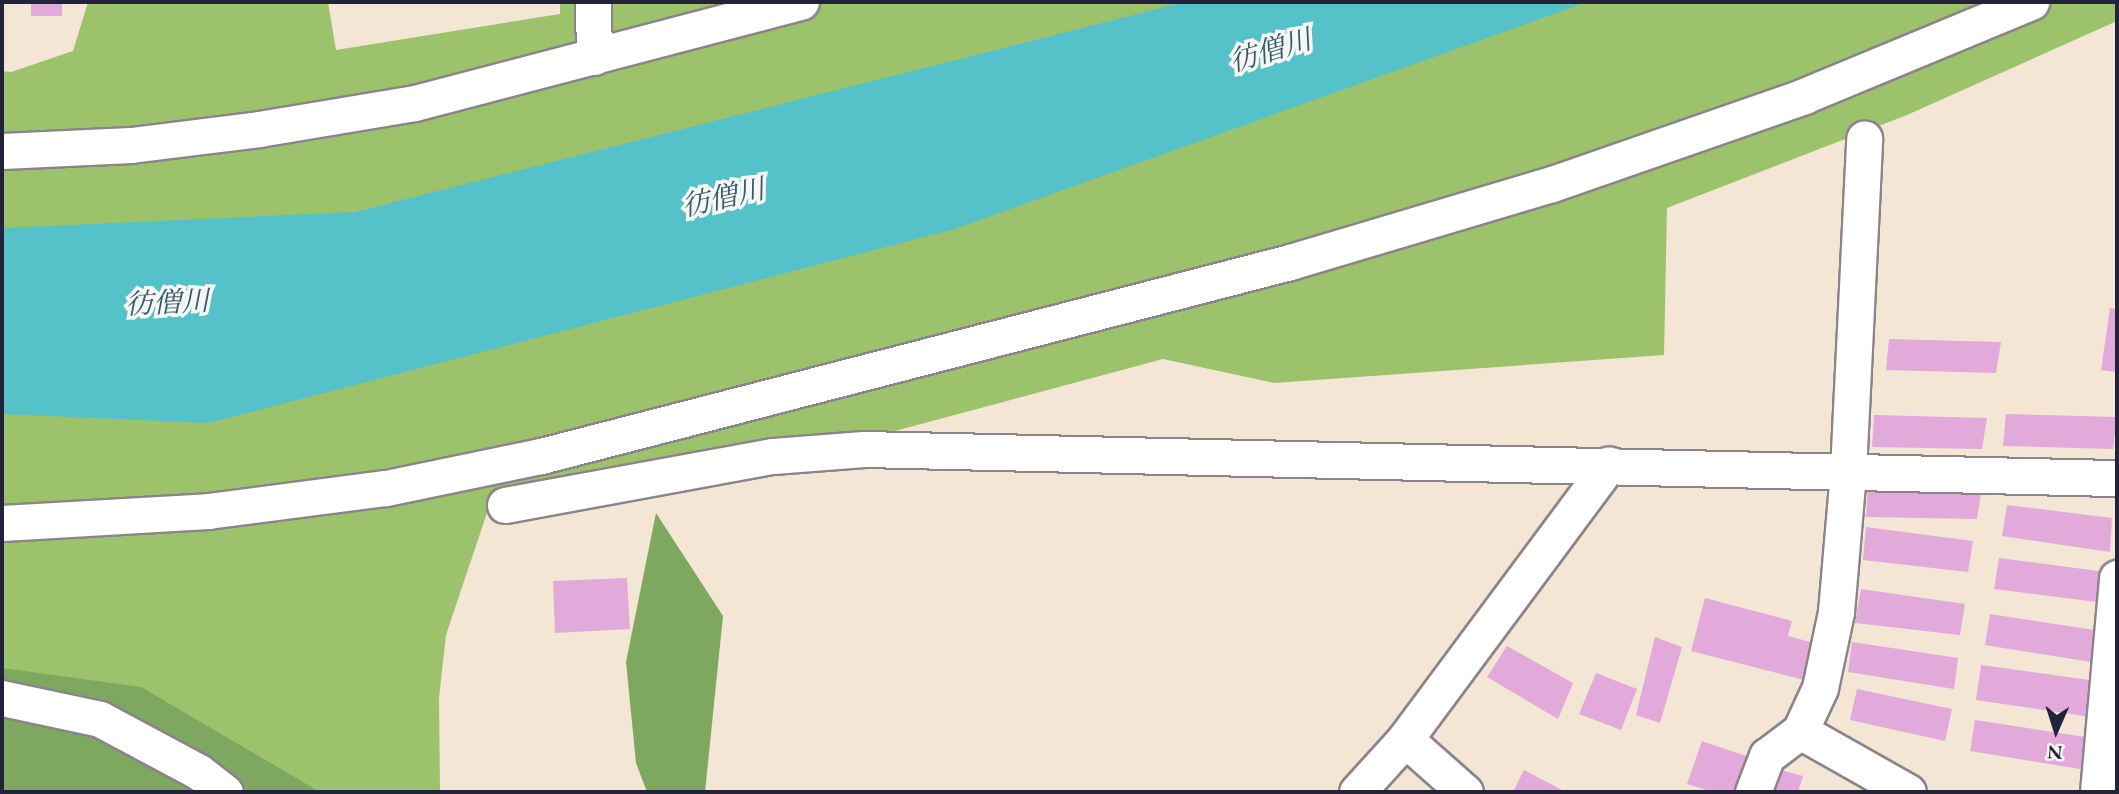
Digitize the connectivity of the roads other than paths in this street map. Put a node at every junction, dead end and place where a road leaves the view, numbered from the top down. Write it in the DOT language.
graph roads {
  1 [pos="593,2"];
  2 [pos="801,2"];
  3 [pos="2031,2"];
  4 [pos="594,57"];
  5 [pos="1864,138"];
  6 [pos="2,152"];
  7 [pos="1609,464"];
  8 [pos="1849,471"];
  9 [pos="2117,478"];
  10 [pos="505,505"];
  11 [pos="2,523"];
  12 [pos="2117,578"];
  13 [pos="2,698"];
  14 [pos="1800,731"];
  15 [pos="1405,739"];
  16 [pos="225,792"];
  17 [pos="1357,792"];
  18 [pos="1465,792"];
  19 [pos="1753,792"];
  20 [pos="1908,792"];
  21 [pos="2098,792"];
  1 -- 4 [label="street"];
  2 -- 4 [label="street"];
  3 -- 11 [label="street"];
  4 -- 6 [label="street"];
  5 -- 8 [label="street"];
  7 -- 8 [label="street"];
  7 -- 10 [label="street"];
  7 -- 15 [label="street"];
  8 -- 9 [label="street"];
  8 -- 14 [label="street"];
  12 -- 21 [label="street"];
  13 -- 16 [label="street"];
  14 -- 19 [label="street"];
  14 -- 20 [label="street"];
  15 -- 17 [label="street"];
  15 -- 18 [label="street"];
}
